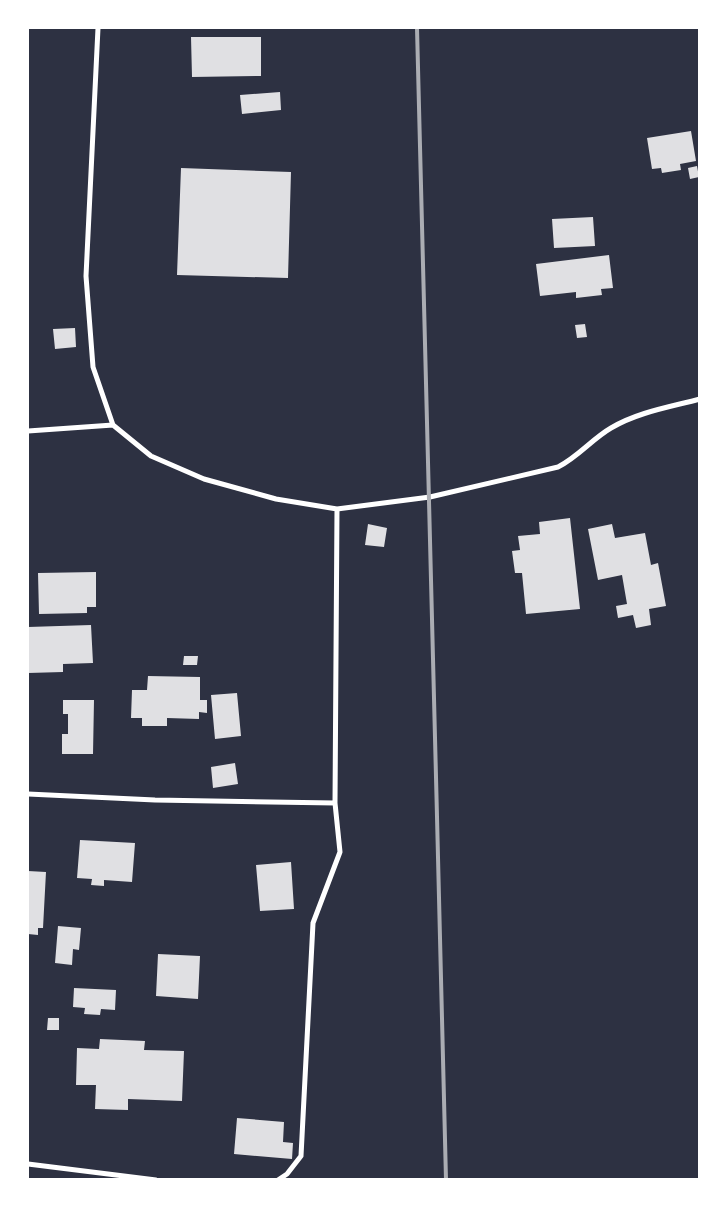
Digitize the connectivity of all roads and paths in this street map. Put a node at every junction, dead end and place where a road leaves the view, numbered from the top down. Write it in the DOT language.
graph roads {
  1 [pos="98,28"];
  2 [pos="700,399"];
  3 [pos="113,425"];
  4 [pos="28,431"];
  5 [pos="337,510"];
  6 [pos="28,794"];
  7 [pos="336,802"];
  8 [pos="28,1164"];
  9 [pos="156,1180"];
  10 [pos="278,1180"];
  1 -- 3 [label="street"];
  2 -- 5 [label="street"];
  3 -- 4 [label="street"];
  3 -- 5 [label="street"];
  5 -- 7 [label="street"];
  6 -- 7 [label="street"];
  7 -- 10 [label="street"];
  8 -- 9 [label="street"];
}
